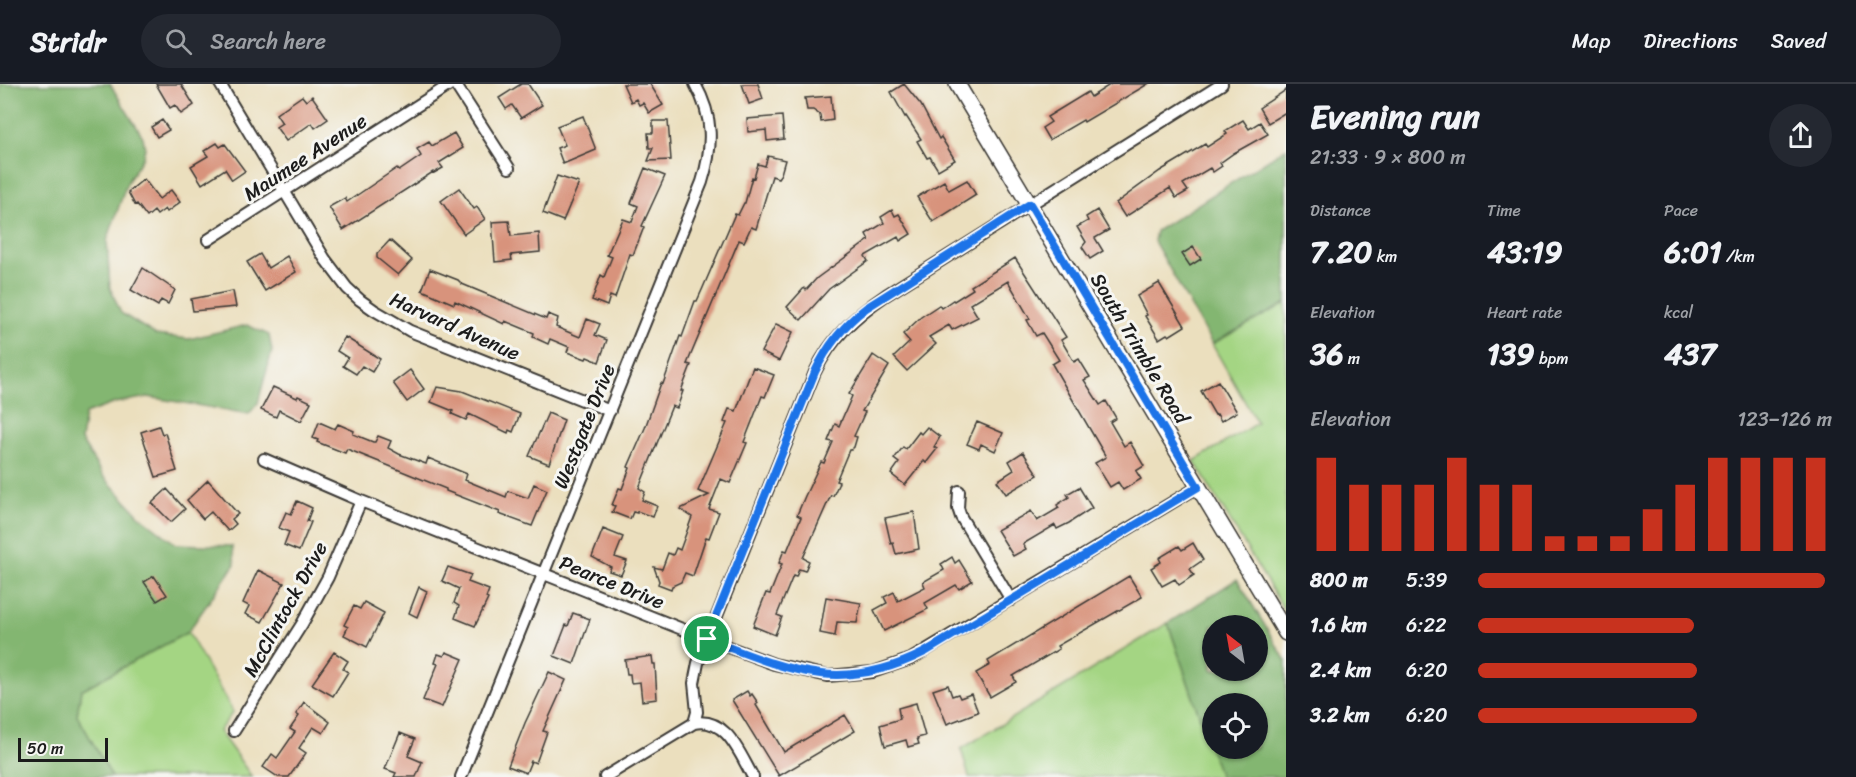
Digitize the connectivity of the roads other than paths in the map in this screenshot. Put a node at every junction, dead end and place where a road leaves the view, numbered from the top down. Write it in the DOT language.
graph roads {
  1 [pos="220,84"];
  2 [pos="453,84"];
  3 [pos="695,84"];
  4 [pos="957,84"];
  5 [pos="1222,84"];
  6 [pos="508,168"];
  7 [pos="285,191"];
  8 [pos="1030,204"];
  9 [pos="208,240"];
  10 [pos="610,411"];
  11 [pos="264,459"];
  12 [pos="1198,487"];
  13 [pos="959,491"];
  14 [pos="361,501"];
  15 [pos="544,574"];
  16 [pos="1011,600"];
  17 [pos="1286,633"];
  18 [pos="707,639"];
  19 [pos="694,723"];
  20 [pos="234,731"];
  21 [pos="461,777"];
  22 [pos="605,777"];
  23 [pos="753,777"];
  1 -- 7 [label="street, Harvard Avenue"];
  2 -- 6 [label="street"];
  2 -- 7 [label="street, Maumee Avenue"];
  3 -- 10 [label="street, Westgate Drive"];
  4 -- 8 [label="main road, South Trimble Road"];
  5 -- 8 [label="street"];
  7 -- 9 [label="street, Maumee Avenue"];
  7 -- 10 [label="street, Harvard Avenue"];
  8 -- 12 [label="main road, South Trimble Road"];
  8 -- 18 [label="street"];
  10 -- 15 [label="street, Westgate Drive"];
  11 -- 14 [label="street, Pearce Drive"];
  12 -- 16 [label="street, Pearce Drive"];
  12 -- 17 [label="main road, South Trimble Road"];
  13 -- 16 [label="street"];
  14 -- 15 [label="street, Pearce Drive"];
  14 -- 20 [label="street, McClintock Drive"];
  15 -- 18 [label="street, Pearce Drive"];
  15 -- 21 [label="street, Westgate Drive"];
  16 -- 18 [label="street, Pearce Drive"];
  18 -- 19 [label="street"];
  19 -- 22 [label="street"];
  19 -- 23 [label="street"];
}
